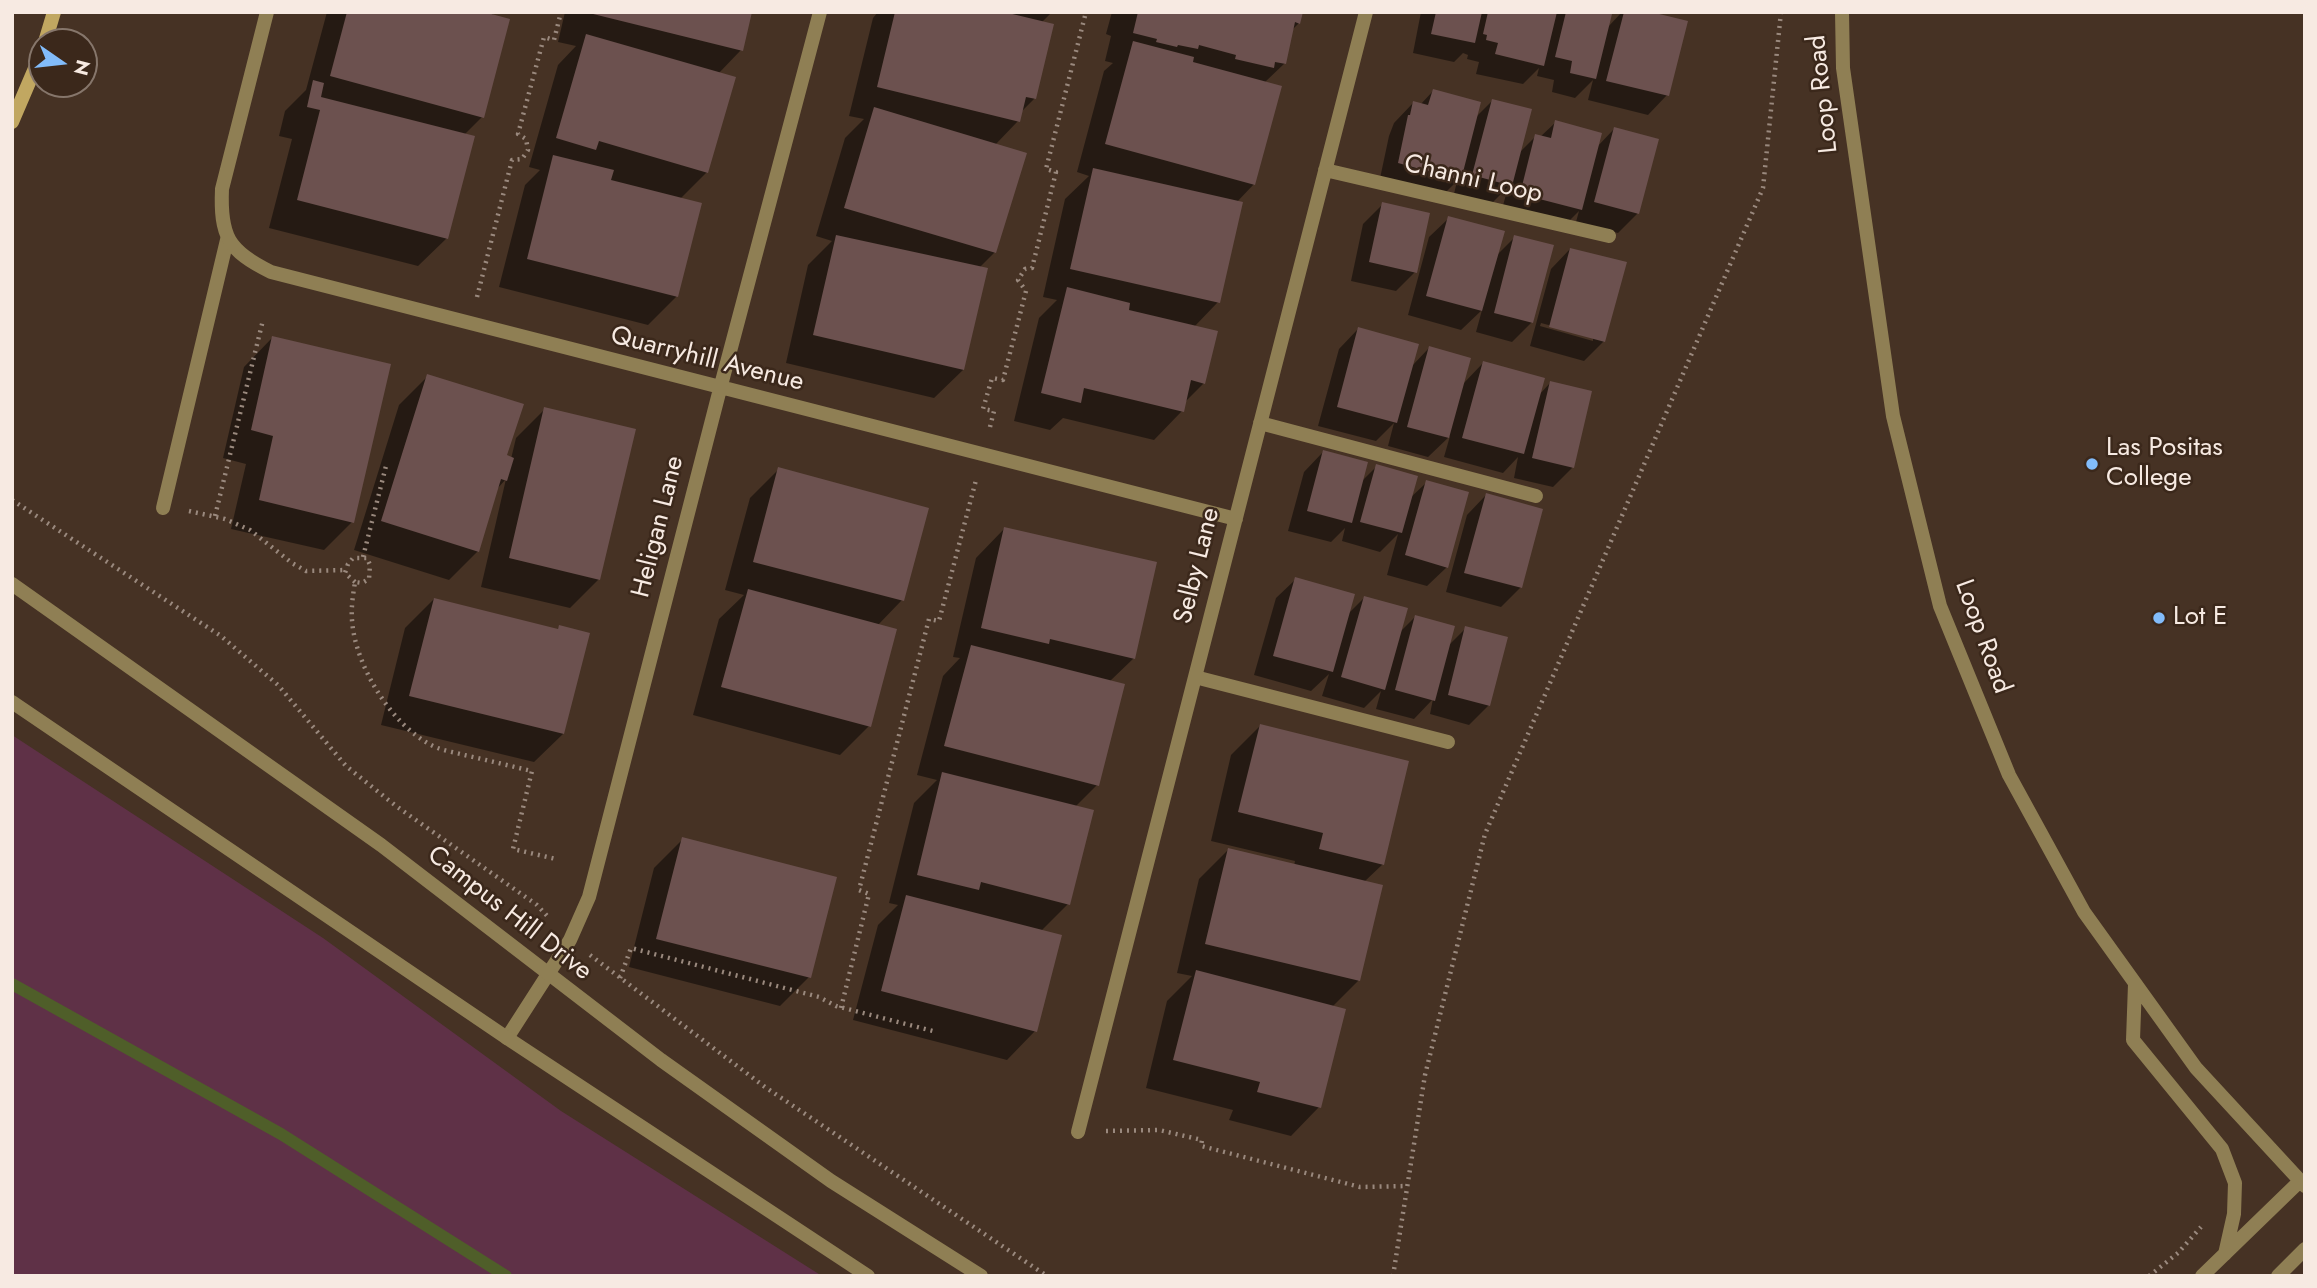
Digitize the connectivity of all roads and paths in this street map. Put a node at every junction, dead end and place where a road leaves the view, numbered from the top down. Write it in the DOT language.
graph roads {
  1 [pos="267,12"];
  2 [pos="561,12"];
  3 [pos="820,12"];
  4 [pos="1086,12"];
  5 [pos="1366,12"];
  6 [pos="1781,12"];
  7 [pos="1842,12"];
  8 [pos="28,85"];
  9 [pos="12,122"];
  10 [pos="1325,170"];
  11 [pos="1609,236"];
  12 [pos="227,240"];
  13 [pos="262,320"];
  14 [pos="469,325"];
  15 [pos="720,389"];
  16 [pos="1260,423"];
  17 [pos="983,455"];
  18 [pos="386,466"];
  19 [pos="1536,496"];
  20 [pos="12,500"];
  21 [pos="163,507"];
  22 [pos="215,516"];
  23 [pos="1236,519"];
  24 [pos="363,557"];
  25 [pos="346,570"];
  26 [pos="355,582"];
  27 [pos="12,584"];
  28 [pos="1195,677"];
  29 [pos="12,702"];
  30 [pos="1448,742"];
  31 [pos="556,859"];
  32 [pos="537,905"];
  33 [pos="549,976"];
  34 [pos="2135,984"];
  35 [pos="841,1008"];
  36 [pos="937,1032"];
  37 [pos="508,1038"];
  38 [pos="1078,1132"];
  39 [pos="2302,1183"];
  40 [pos="1407,1186"];
  41 [pos="2203,1219"];
  42 [pos="2305,1249"];
  43 [pos="2225,1254"];
  44 [pos="868,1276"];
  45 [pos="981,1276"];
  46 [pos="1047,1276"];
  47 [pos="1393,1276"];
  48 [pos="2149,1276"];
  49 [pos="2202,1276"];
  50 [pos="2278,1276"];
  1 -- 12 [label="street"];
  2 -- 14 [label="path"];
  3 -- 15 [label="street, Heligan Lane"];
  4 -- 17 [label="path"];
  5 -- 10 [label="street, Selby Lane"];
  6 -- 40 [label="path"];
  7 -- 34 [label="street, Loop Road"];
  8 -- 9 [label="main road"];
  10 -- 11 [label="street, Channi Loop"];
  10 -- 16 [label="street, Selby Lane"];
  12 -- 14 [label="street, Quarryhill Avenue"];
  12 -- 21 [label="street"];
  13 -- 22 [label="path"];
  14 -- 15 [label="street, Quarryhill Avenue"];
  15 -- 17 [label="street, Quarryhill Avenue"];
  15 -- 33 [label="street, Heligan Lane"];
  16 -- 19 [label="street"];
  16 -- 23 [label="street, Selby Lane"];
  17 -- 23 [label="street, Quarryhill Avenue"];
  17 -- 35 [label="path"];
  18 -- 24 [label="path"];
  20 -- 32 [label="path"];
  21 -- 22 [label="path"];
  22 -- 25 [label="path"];
  23 -- 28 [label="street, Selby Lane"];
  24 -- 25 [label="path"];
  24 -- 26 [label="path"];
  25 -- 26 [label="path"];
  26 -- 31 [label="path"];
  27 -- 33 [label="street, Campus Hill Drive"];
  28 -- 30 [label="street"];
  28 -- 38 [label="street, Selby Lane"];
  29 -- 37 [label="street"];
  33 -- 37 [label="street, Heligan Lane"];
  33 -- 45 [label="street, Campus Hill Drive"];
  34 -- 39 [label="street, Loop Road"];
  34 -- 43 [label="street"];
  35 -- 36 [label="path"];
  35 -- 46 [label="path"];
  37 -- 44 [label="street"];
  38 -- 40 [label="path"];
  39 -- 43 [label="street"];
  40 -- 47 [label="path"];
  41 -- 48 [label="path"];
  42 -- 50 [label="street"];
  43 -- 49 [label="street"];
}
